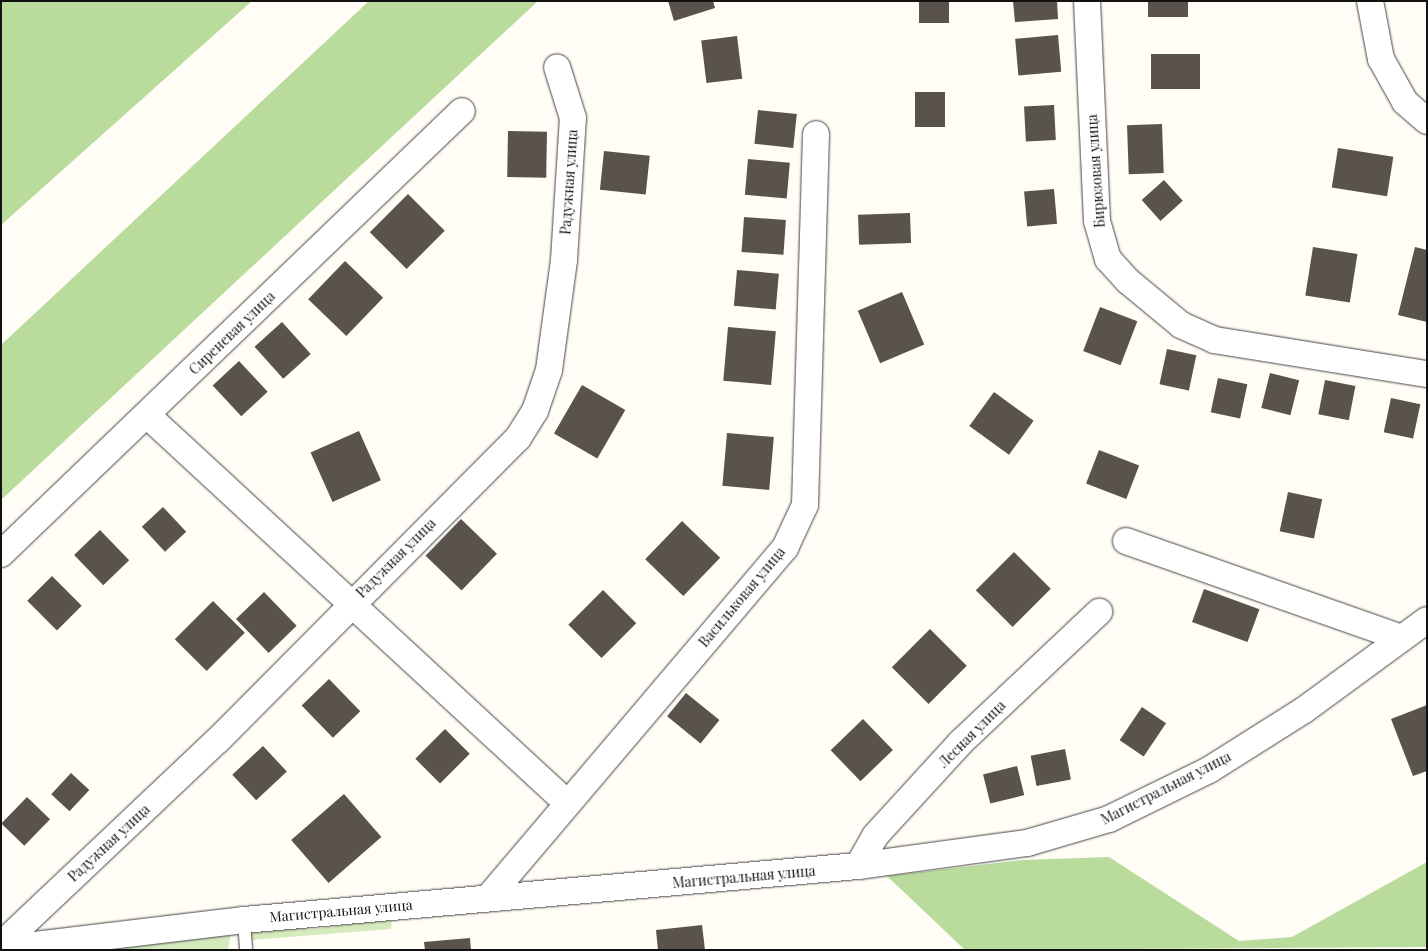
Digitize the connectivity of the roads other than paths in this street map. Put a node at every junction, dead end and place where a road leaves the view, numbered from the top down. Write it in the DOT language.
graph roads {
  1 [pos="1087,1"];
  2 [pos="1370,1"];
  3 [pos="557,67"];
  4 [pos="462,111"];
  5 [pos="1427,121"];
  6 [pos="816,134"];
  7 [pos="1427,374"];
  8 [pos="147,415"];
  9 [pos="1126,541"];
  10 [pos="1,554"];
  11 [pos="350,603"];
  12 [pos="1099,612"];
  13 [pos="1427,620"];
  14 [pos="1401,638"];
  15 [pos="566,802"];
  16 [pos="858,866"];
  17 [pos="488,898"];
  18 [pos="244,920"];
  19 [pos="1,945"];
  20 [pos="1,949"];
  21 [pos="246,950"];
  1 -- 7 [label="street, Бирюзовая улица"];
  2 -- 5 [label="street"];
  3 -- 11 [label="street, Радужная улица"];
  4 -- 8 [label="street, Сиреневая улица"];
  6 -- 15 [label="street, Васильковая улица"];
  8 -- 10 [label="street, Сиреневая улица"];
  8 -- 11 [label="street"];
  9 -- 14 [label="street"];
  11 -- 15 [label="street"];
  11 -- 19 [label="street, Радужная улица"];
  12 -- 16 [label="street, Лесная улица"];
  13 -- 14 [label="street, Магистральная улица"];
  14 -- 16 [label="street, Магистральная улица"];
  15 -- 17 [label="street, Васильковая улица"];
  16 -- 17 [label="street, Магистральная улица"];
  17 -- 18 [label="street, Магистральная улица"];
  18 -- 20 [label="street, Магистральная улица"];
  18 -- 21 [label="lane"];
}
